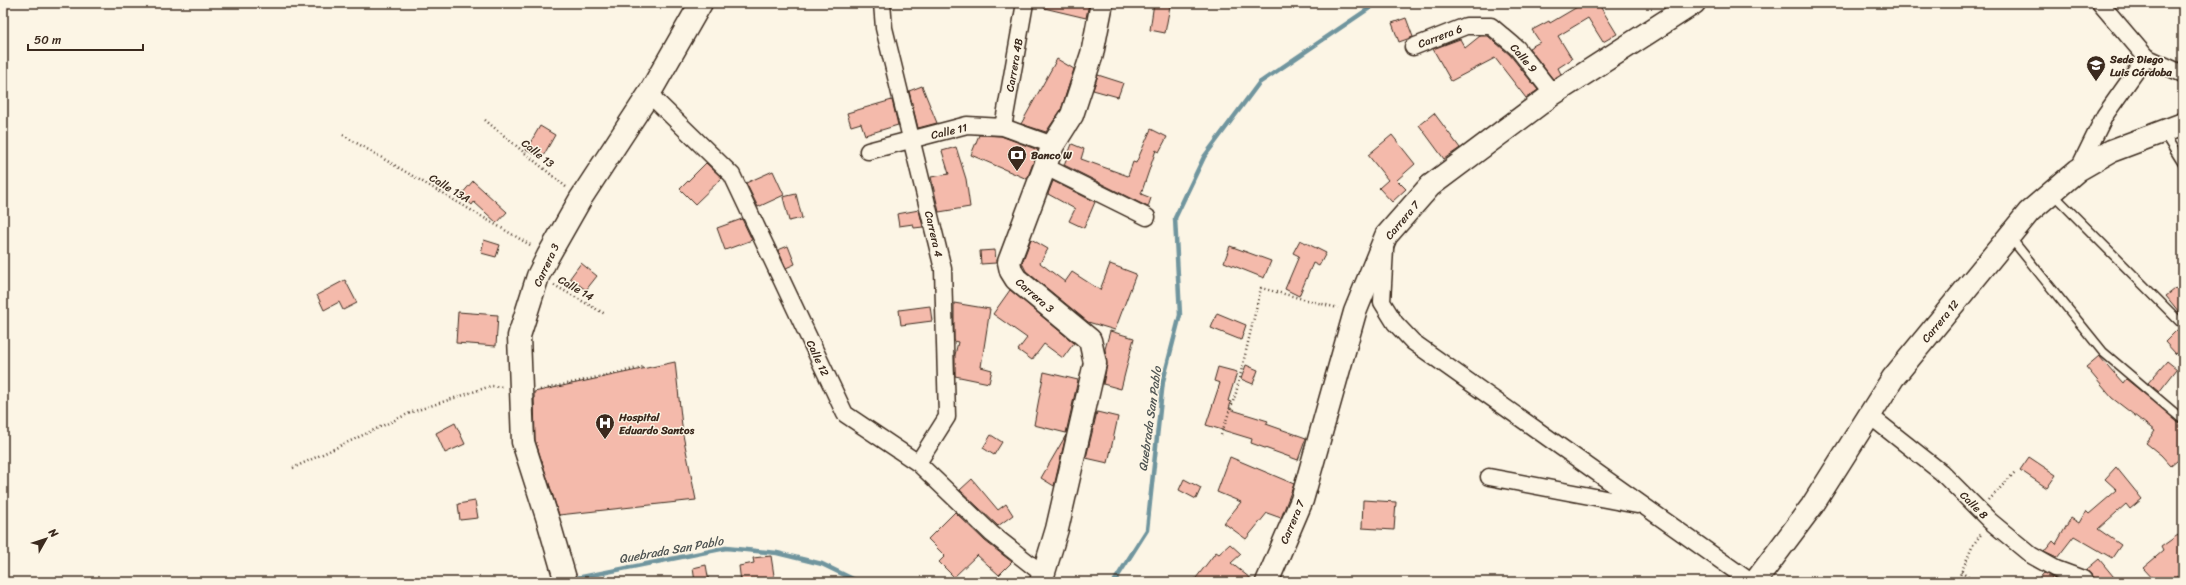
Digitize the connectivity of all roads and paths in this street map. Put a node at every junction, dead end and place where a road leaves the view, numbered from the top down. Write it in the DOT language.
graph roads {
  1 [pos="702,3"];
  2 [pos="882,3"];
  3 [pos="1025,3"];
  4 [pos="1102,3"];
  5 [pos="1694,3"];
  6 [pos="2100,3"];
  7 [pos="1491,26"];
  8 [pos="1413,47"];
  9 [pos="2146,57"];
  10 [pos="2183,74"];
  11 [pos="649,94"];
  12 [pos="1554,94"];
  13 [pos="485,120"];
  14 [pos="2183,124"];
  15 [pos="1004,127"];
  16 [pos="2163,131"];
  17 [pos="343,135"];
  18 [pos="912,140"];
  19 [pos="1053,145"];
  20 [pos="868,152"];
  21 [pos="2183,164"];
  22 [pos="1046,167"];
  23 [pos="2078,170"];
  24 [pos="2051,193"];
  25 [pos="580,198"];
  26 [pos="1147,217"];
  27 [pos="1386,236"];
  28 [pos="2009,236"];
  29 [pos="548,256"];
  30 [pos="538,276"];
  31 [pos="1354,312"];
  32 [pos="605,314"];
  33 [pos="2183,325"];
  34 [pos="643,367"];
  35 [pos="521,390"];
  36 [pos="1870,415"];
  37 [pos="2183,420"];
  38 [pos="1221,436"];
  39 [pos="918,463"];
  40 [pos="293,468"];
  41 [pos="2015,472"];
  42 [pos="1489,477"];
  43 [pos="1642,506"];
  44 [pos="1985,516"];
  45 [pos="1961,572"];
  46 [pos="1042,579"];
  47 [pos="566,582"];
  48 [pos="1267,582"];
  49 [pos="1750,582"];
  50 [pos="1755,582"];
  51 [pos="1957,582"];
  52 [pos="1975,582"];
  53 [pos="2085,582"];
  1 -- 11 [label="main road, Carrera 3"];
  2 -- 18 [label="street, Carrera 4"];
  3 -- 15 [label="street, Carrera 4B"];
  4 -- 19 [label="main road, Carrera 3"];
  5 -- 12 [label="main road, Carrera 7"];
  6 -- 9 [label="street"];
  7 -- 8 [label="street, Carrera 6"];
  7 -- 12 [label="street, Calle 9"];
  9 -- 10 [label="street"];
  9 -- 23 [label="street"];
  11 -- 25 [label="main road, Carrera 3"];
  11 -- 39 [label="street, Calle 12"];
  12 -- 27 [label="main road, Carrera 7"];
  13 -- 25 [label="path, Calle 13"];
  14 -- 16 [label="main road, Carrera 12"];
  15 -- 18 [label="street, Calle 11"];
  15 -- 19 [label="street, Calle 11"];
  16 -- 21 [label="lane"];
  16 -- 23 [label="main road, Carrera 12"];
  17 -- 29 [label="path, Calle 13A"];
  18 -- 20 [label="street, Calle 11"];
  18 -- 39 [label="street, Carrera 4"];
  19 -- 22 [label="main road, Carrera 3"];
  22 -- 26 [label="street"];
  22 -- 46 [label="main road, Carrera 3"];
  23 -- 24 [label="main road, Carrera 12"];
  24 -- 28 [label="main road, Carrera 12"];
  24 -- 33 [label="lane"];
  25 -- 29 [label="main road, Carrera 3"];
  27 -- 31 [label="main road, Carrera 7"];
  27 -- 43 [label="street"];
  28 -- 36 [label="main road, Carrera 12"];
  28 -- 37 [label="lane"];
  29 -- 30 [label="main road, Carrera 3"];
  30 -- 32 [label="path, Calle 14"];
  30 -- 35 [label="main road, Carrera 3"];
  31 -- 38 [label="path"];
  31 -- 48 [label="main road, Carrera 7"];
  34 -- 35 [label="path"];
  35 -- 40 [label="path"];
  35 -- 47 [label="main road, Carrera 3"];
  36 -- 44 [label="street, Calle 8"];
  36 -- 50 [label="main road, Carrera 12"];
  39 -- 46 [label="street, Calle 12"];
  41 -- 44 [label="path"];
  42 -- 43 [label="street"];
  43 -- 49 [label="street"];
  44 -- 45 [label="path"];
  44 -- 53 [label="street, Calle 8"];
  45 -- 51 [label="path"];
  45 -- 52 [label="path"];
}
